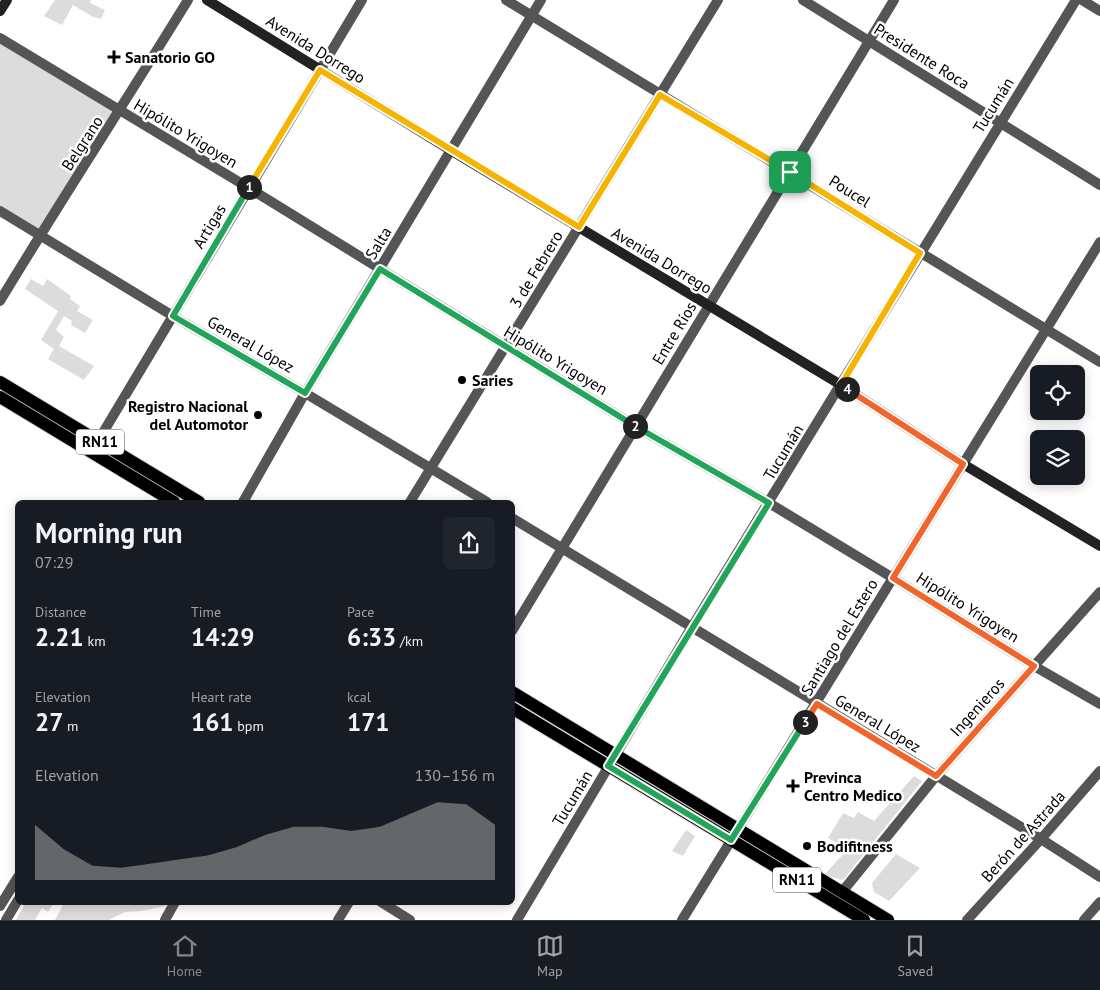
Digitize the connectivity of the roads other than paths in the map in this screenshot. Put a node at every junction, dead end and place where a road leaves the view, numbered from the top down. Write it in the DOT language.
graph roads {
  1 [pos="7,0"];
  2 [pos="188,0"];
  3 [pos="207,0"];
  4 [pos="362,0"];
  5 [pos="506,0"];
  6 [pos="541,0"];
  7 [pos="718,0"];
  8 [pos="803,0"];
  9 [pos="894,0"];
  10 [pos="1076,0"];
  11 [pos="1082,0"];
  12 [pos="1100,10"];
  13 [pos="0,11"];
  14 [pos="532,16"];
  15 [pos="0,38"];
  16 [pos="870,40"];
  17 [pos="320,70"];
  18 [pos="660,95"];
  19 [pos="120,111"];
  20 [pos="999,123"];
  21 [pos="452,151"];
  22 [pos="790,172"];
  23 [pos="1100,185"];
  24 [pos="249,188"];
  25 [pos="0,211"];
  26 [pos="579,227"];
  27 [pos="40,235"];
  28 [pos="1100,242"];
  29 [pos="920,253"];
  30 [pos="380,269"];
  31 [pos="0,301"];
  32 [pos="708,305"];
  33 [pos="173,316"];
  34 [pos="1047,328"];
  35 [pos="506,347"];
  36 [pos="1100,362"];
  37 [pos="0,382"];
  38 [pos="841,385"];
  39 [pos="305,393"];
  40 [pos="0,397"];
  41 [pos="635,426"];
  42 [pos="98,441"];
  43 [pos="963,464"];
  44 [pos="432,468"];
  45 [pos="171,500"];
  46 [pos="196,500"];
  47 [pos="244,500"];
  48 [pos="411,500"];
  49 [pos="484,500"];
  50 [pos="769,503"];
  51 [pos="515,520"];
  52 [pos="1100,546"];
  53 [pos="561,548"];
  54 [pos="893,578"];
  55 [pos="1100,592"];
  56 [pos="515,626"];
  57 [pos="692,628"];
  58 [pos="1034,666"];
  59 [pos="515,694"];
  60 [pos="817,704"];
  61 [pos="1100,704"];
  62 [pos="515,710"];
  63 [pos="615,755"];
  64 [pos="608,766"];
  65 [pos="1100,771"];
  66 [pos="936,776"];
  67 [pos="738,829"];
  68 [pos="1041,839"];
  69 [pos="731,840"];
  70 [pos="1100,876"];
  71 [pos="15,882"];
  72 [pos="842,892"];
  73 [pos="1100,902"];
  74 [pos="15,905"];
  75 [pos="173,905"];
  76 [pos="347,905"];
  77 [pos="386,905"];
  78 [pos="0,906"];
  79 [pos="6,920"];
  80 [pos="165,920"];
  81 [pos="338,920"];
  82 [pos="410,920"];
  83 [pos="517,920"];
  84 [pos="682,920"];
  85 [pos="864,920"];
  86 [pos="888,920"];
  87 [pos="967,920"];
  88 [pos="1084,920"];
  1 -- 13 [label="main road"];
  2 -- 19 [label="street, Belgrano"];
  3 -- 17 [label="main road, Avenida Dorrego"];
  4 -- 17 [label="street, Artigas"];
  5 -- 14 [label="street, Poucel"];
  6 -- 14 [label="street, Salta"];
  7 -- 18 [label="street, 3 de Febrero"];
  8 -- 16 [label="street, Presidente Roca"];
  9 -- 16 [label="street, Entre Ríos"];
  10 -- 20 [label="street, Tucumán"];
  11 -- 12 [label="street"];
  14 -- 18 [label="street, Poucel"];
  14 -- 21 [label="street, Salta"];
  15 -- 19 [label="street, Hipólito Yrigoyen"];
  16 -- 20 [label="street, Presidente Roca"];
  16 -- 22 [label="street, Entre Ríos"];
  17 -- 21 [label="main road, Avenida Dorrego"];
  17 -- 24 [label="street, Artigas"];
  18 -- 22 [label="street, Poucel"];
  18 -- 26 [label="street, 3 de Febrero"];
  19 -- 24 [label="street, Hipólito Yrigoyen"];
  19 -- 27 [label="street, Belgrano"];
  20 -- 23 [label="street, Presidente Roca"];
  20 -- 29 [label="street, Tucumán"];
  21 -- 26 [label="main road, Avenida Dorrego"];
  21 -- 30 [label="street, Salta"];
  22 -- 29 [label="street, Poucel"];
  22 -- 32 [label="street, Entre Ríos"];
  24 -- 30 [label="street, Hipólito Yrigoyen"];
  24 -- 33 [label="street, Artigas"];
  25 -- 27 [label="street, General López"];
  26 -- 32 [label="main road, Avenida Dorrego"];
  26 -- 35 [label="street, 3 de Febrero"];
  27 -- 31 [label="street, Belgrano"];
  27 -- 33 [label="street, General López"];
  28 -- 34 [label="street, Santiago del Estero"];
  29 -- 34 [label="street, Poucel"];
  29 -- 38 [label="street, Tucumán"];
  30 -- 35 [label="street, Hipólito Yrigoyen"];
  30 -- 39 [label="street, Salta"];
  32 -- 38 [label="main road, Avenida Dorrego"];
  32 -- 41 [label="street, Entre Ríos"];
  33 -- 39 [label="street, General López"];
  33 -- 42 [label="street, Artigas"];
  34 -- 36 [label="street, Poucel"];
  34 -- 43 [label="street, Santiago del Estero"];
  35 -- 41 [label="street, Hipólito Yrigoyen"];
  35 -- 44 [label="street, 3 de Febrero"];
  37 -- 42 [label="main road, RN11"];
  38 -- 43 [label="main road, Avenida Dorrego"];
  38 -- 50 [label="street, Tucumán"];
  39 -- 44 [label="street, General López"];
  39 -- 47 [label="street, Salta"];
  40 -- 45 [label="main road, RN11"];
  41 -- 50 [label="street, Hipólito Yrigoyen"];
  41 -- 53 [label="street, Entre Ríos"];
  42 -- 46 [label="main road, RN11"];
  43 -- 52 [label="main road, Avenida Dorrego"];
  43 -- 54 [label="street, Santiago del Estero"];
  44 -- 48 [label="street, 3 de Febrero"];
  44 -- 49 [label="street, General López"];
  50 -- 54 [label="street, Hipólito Yrigoyen"];
  50 -- 57 [label="street, Tucumán"];
  51 -- 53 [label="street, General López"];
  53 -- 56 [label="street, Entre Ríos"];
  53 -- 57 [label="street, General López"];
  54 -- 58 [label="street, Hipólito Yrigoyen"];
  54 -- 60 [label="street, Santiago del Estero"];
  55 -- 58 [label="street, Ingenieros"];
  57 -- 60 [label="street, General López"];
  57 -- 63 [label="street, Tucumán"];
  58 -- 61 [label="street, Hipólito Yrigoyen"];
  58 -- 66 [label="street, Ingenieros"];
  59 -- 63 [label="main road, RN11"];
  60 -- 66 [label="street, General López"];
  60 -- 67 [label="street, Santiago del Estero"];
  62 -- 64 [label="main road, RN11"];
  63 -- 64 [label="street, Tucumán"];
  63 -- 67 [label="main road, RN11"];
  64 -- 69 [label="main road, RN11"];
  64 -- 83 [label="street, Tucumán"];
  65 -- 68 [label="street, Berón de Astrada"];
  66 -- 68 [label="street, General López"];
  66 -- 72 [label="street, Ingenieros"];
  67 -- 69 [label="street, Santiago del Estero"];
  67 -- 72 [label="main road, RN11"];
  68 -- 70 [label="street, General López"];
  68 -- 87 [label="street, Berón de Astrada"];
  69 -- 84 [label="street, Santiago del Estero"];
  69 -- 85 [label="main road, RN11"];
  71 -- 78 [label="street"];
  72 -- 86 [label="main road, RN11"];
  73 -- 88 [label="street"];
  74 -- 79 [label="street"];
  75 -- 80 [label="street"];
  76 -- 81 [label="street"];
  77 -- 82 [label="street"];
}
